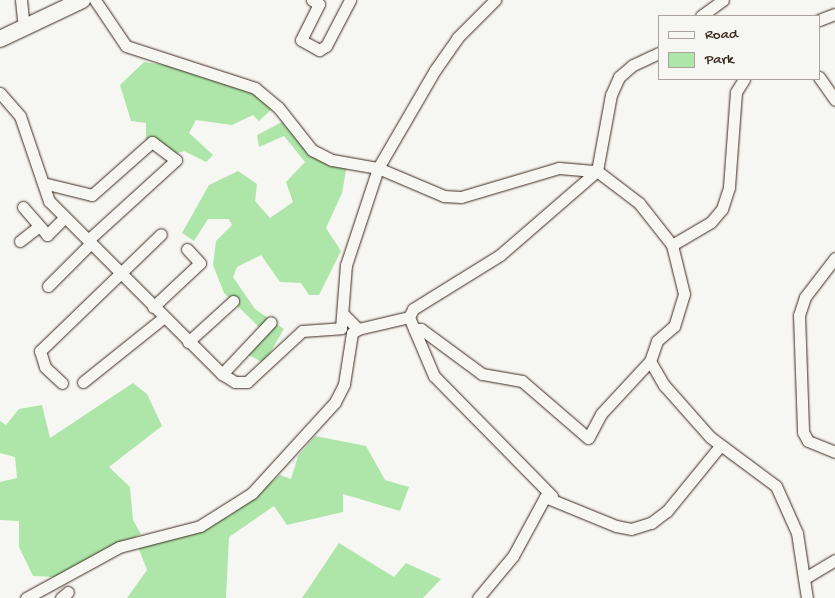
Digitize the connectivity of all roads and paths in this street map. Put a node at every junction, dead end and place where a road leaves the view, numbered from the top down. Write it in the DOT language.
graph roads {
  1 [pos="21,0"];
  2 [pos="82,0"];
  3 [pos="95,0"];
  4 [pos="350,0"];
  5 [pos="495,0"];
  6 [pos="723,0"];
  7 [pos="318,1"];
  8 [pos="835,14"];
  9 [pos="702,15"];
  10 [pos="820,20"];
  11 [pos="24,27"];
  12 [pos="0,39"];
  13 [pos="658,53"];
  14 [pos="820,78"];
  15 [pos="743,80"];
  16 [pos="0,93"];
  17 [pos="835,100"];
  18 [pos="378,168"];
  19 [pos="596,171"];
  20 [pos="43,183"];
  21 [pos="22,206"];
  22 [pos="65,217"];
  23 [pos="38,228"];
  24 [pos="161,234"];
  25 [pos="20,241"];
  26 [pos="89,241"];
  27 [pos="672,245"];
  28 [pos="187,249"];
  29 [pos="835,258"];
  30 [pos="118,272"];
  31 [pos="48,286"];
  32 [pos="233,301"];
  33 [pos="153,308"];
  34 [pos="344,315"];
  35 [pos="410,317"];
  36 [pos="163,318"];
  37 [pos="271,322"];
  38 [pos="358,329"];
  39 [pos="414,329"];
  40 [pos="188,342"];
  41 [pos="650,361"];
  42 [pos="222,374"];
  43 [pos="83,382"];
  44 [pos="62,383"];
  45 [pos="720,446"];
  46 [pos="835,452"];
  47 [pos="552,496"];
  48 [pos="835,560"];
  49 [pos="805,578"];
  50 [pos="26,598"];
  51 [pos="478,598"];
  52 [pos="807,598"];
  1 -- 11 [label="street"];
  2 -- 11 [label="main road"];
  3 -- 18 [label="street"];
  4 -- 7 [label="street"];
  5 -- 18 [label="street"];
  6 -- 9 [label="street"];
  8 -- 10 [label="street"];
  11 -- 12 [label="main road"];
  13 -- 19 [label="street"];
  14 -- 17 [label="street"];
  15 -- 27 [label="street"];
  16 -- 20 [label="street"];
  18 -- 19 [label="street"];
  18 -- 34 [label="street"];
  19 -- 27 [label="street"];
  19 -- 35 [label="street"];
  20 -- 22 [label="street"];
  20 -- 26 [label="street"];
  21 -- 23 [label="street"];
  22 -- 23 [label="street"];
  22 -- 26 [label="street"];
  23 -- 25 [label="street"];
  24 -- 30 [label="street"];
  26 -- 30 [label="street"];
  26 -- 31 [label="street"];
  27 -- 41 [label="street"];
  28 -- 33 [label="street"];
  29 -- 46 [label="street"];
  30 -- 33 [label="street"];
  30 -- 44 [label="street"];
  32 -- 40 [label="street"];
  33 -- 36 [label="street"];
  34 -- 38 [label="street"];
  34 -- 42 [label="street"];
  35 -- 38 [label="street"];
  35 -- 39 [label="street"];
  36 -- 40 [label="street"];
  36 -- 43 [label="street"];
  37 -- 42 [label="street"];
  38 -- 50 [label="street"];
  39 -- 41 [label="street"];
  39 -- 47 [label="street"];
  40 -- 42 [label="street"];
  41 -- 45 [label="street"];
  45 -- 47 [label="street"];
  45 -- 49 [label="street"];
  47 -- 51 [label="street"];
  48 -- 49 [label="street"];
  49 -- 52 [label="street"];
}
